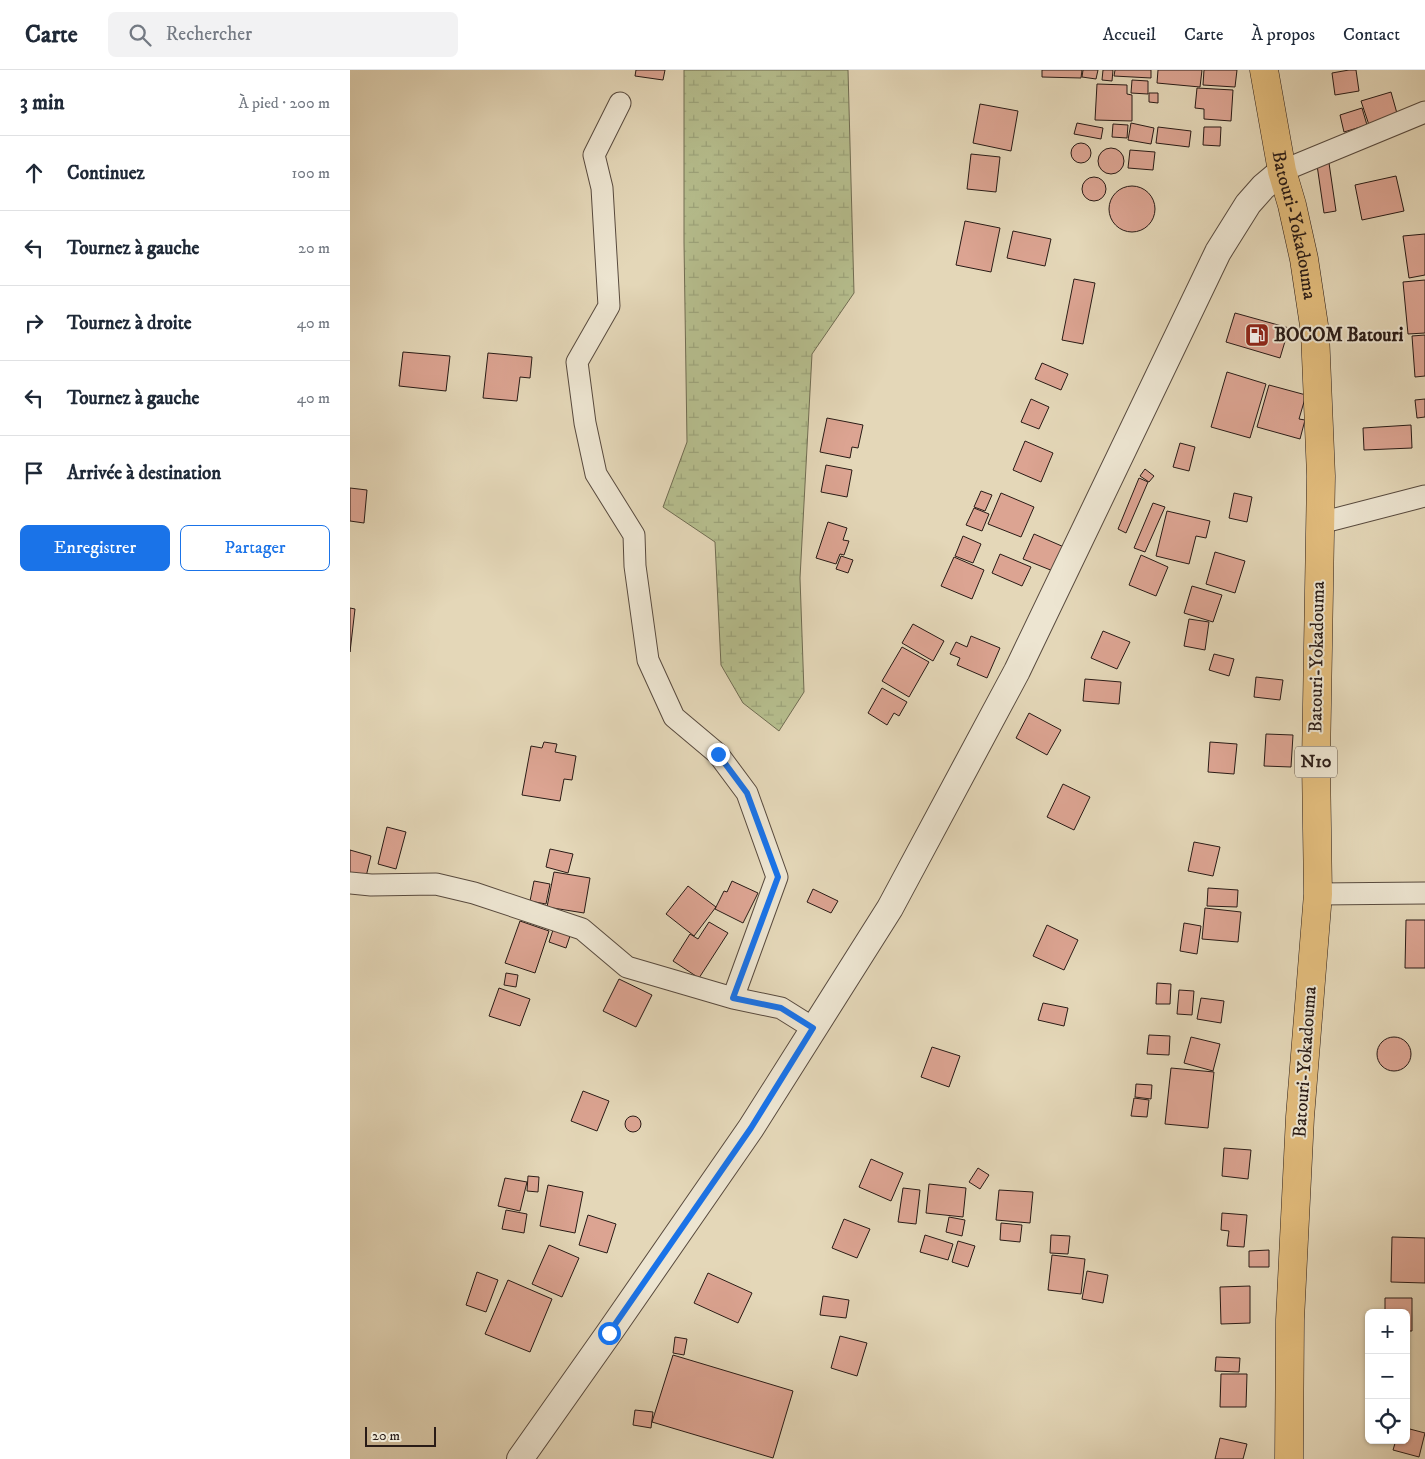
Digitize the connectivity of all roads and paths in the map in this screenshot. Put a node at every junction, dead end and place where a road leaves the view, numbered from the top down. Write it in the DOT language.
graph roads {
  1 [pos="1264,70"];
  2 [pos="620,103"];
  3 [pos="1425,112"];
  4 [pos="1282,172"];
  5 [pos="1425,496"];
  6 [pos="1320,523"];
  7 [pos="350,883"];
  8 [pos="1425,893"];
  9 [pos="1318,894"];
  10 [pos="733,998"];
  11 [pos="813,1028"];
  12 [pos="520,1459"];
  13 [pos="1289,1459"];
  1 -- 4 [label="highway, Batouri-Yokadouma / N10"];
  2 -- 10 [label="street"];
  3 -- 4 [label="street"];
  4 -- 6 [label="highway, Batouri-Yokadouma / N10"];
  4 -- 11 [label="street"];
  5 -- 6 [label="street"];
  6 -- 9 [label="highway, Batouri-Yokadouma / N10"];
  7 -- 10 [label="street"];
  8 -- 9 [label="street"];
  9 -- 13 [label="highway, Batouri-Yokadouma / N10"];
  10 -- 11 [label="street"];
  11 -- 12 [label="street"];
}
